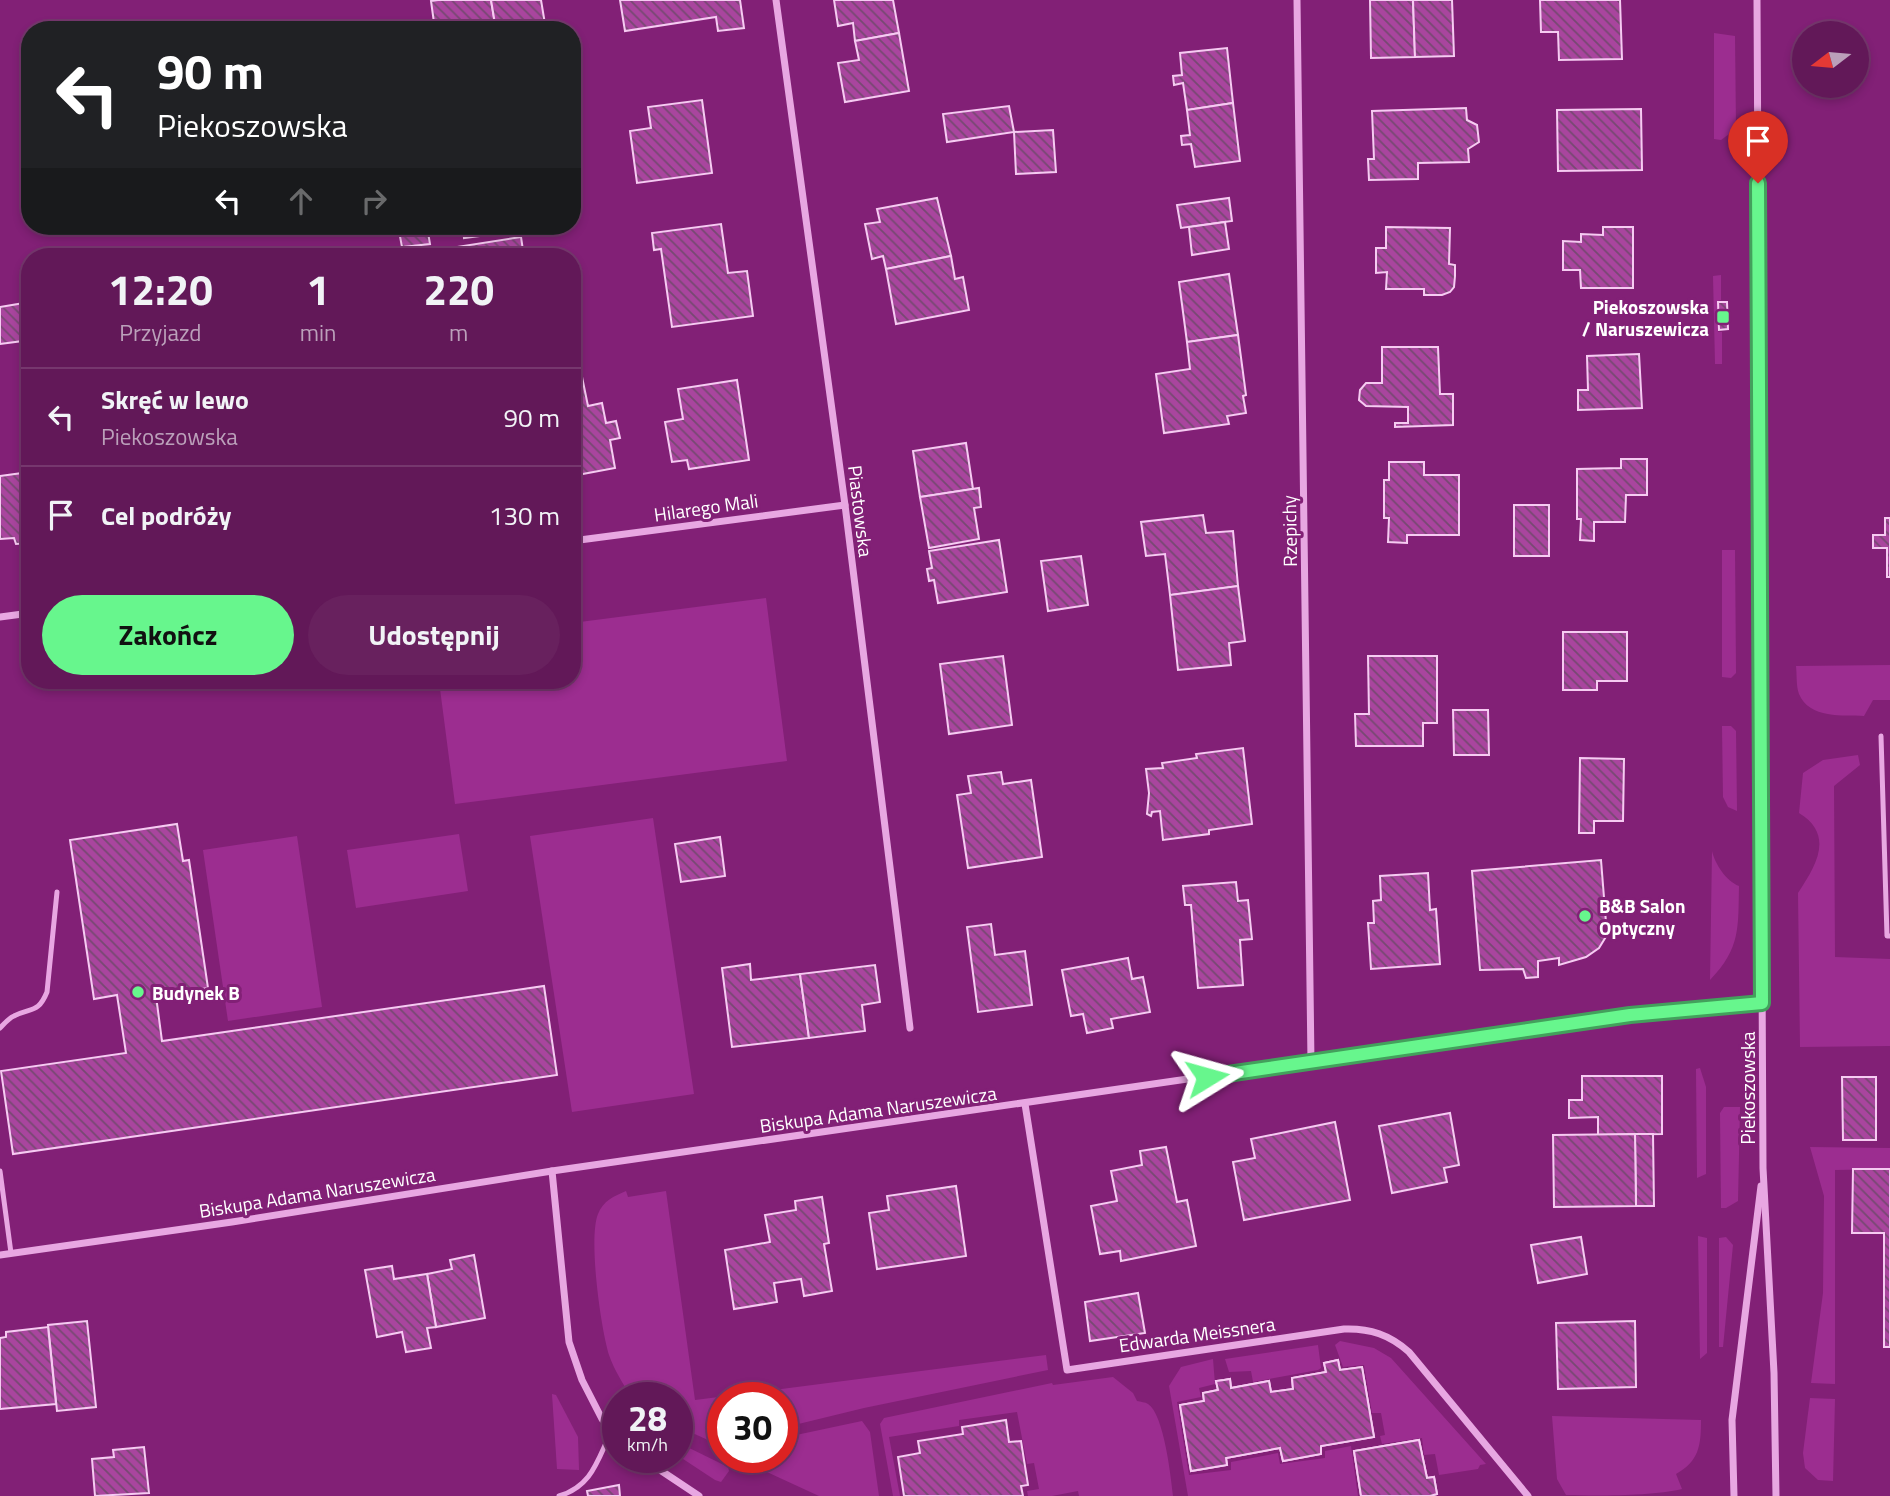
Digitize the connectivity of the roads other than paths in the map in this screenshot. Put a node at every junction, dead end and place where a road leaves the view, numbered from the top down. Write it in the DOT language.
graph roads {
  1 [pos="776,0"];
  2 [pos="1297,0"];
  3 [pos="1757,0"];
  4 [pos="845,505"];
  5 [pos="581,540"];
  6 [pos="21,614"];
  7 [pos="0,617"];
  8 [pos="1881,736"];
  9 [pos="1887,816"];
  10 [pos="1887,844"];
  11 [pos="1887,873"];
  12 [pos="57,892"];
  13 [pos="1888,904"];
  14 [pos="1890,936"];
  15 [pos="1762,1003"];
  16 [pos="0,1028"];
  17 [pos="910,1028"];
  18 [pos="1311,1062"];
  19 [pos="1025,1104"];
  20 [pos="1763,1168"];
  21 [pos="0,1171"];
  22 [pos="552,1171"];
  23 [pos="11,1253"];
  24 [pos="0,1255"];
  25 [pos="602,1419"];
  26 [pos="602,1455"];
  27 [pos="664,1473"];
  28 [pos="559,1496"];
  29 [pos="699,1496"];
  30 [pos="1528,1496"];
  31 [pos="1734,1496"];
  32 [pos="1776,1496"];
  1 -- 4 [label="street, Piastowska"];
  2 -- 18 [label="street, Rzepichy"];
  3 -- 15 [label="street, Piekoszowska"];
  4 -- 5 [label="street, Hilarego Mali"];
  4 -- 17 [label="street, Piastowska"];
  6 -- 7 [label="street"];
  8 -- 9 [label="lane"];
  9 -- 10 [label="lane"];
  10 -- 11 [label="lane"];
  11 -- 13 [label="lane"];
  12 -- 16 [label="lane"];
  13 -- 14 [label="lane"];
  15 -- 18 [label="street, Biskupa Adama Naruszewicza"];
  15 -- 20 [label="street, Piekoszowska"];
  18 -- 19 [label="street, Biskupa Adama Naruszewicza"];
  19 -- 22 [label="street, Biskupa Adama Naruszewicza"];
  19 -- 30 [label="street, Edwarda Meissnera"];
  20 -- 31 [label="street, Piekoszowska"];
  20 -- 32 [label="street, Piekoszowska"];
  21 -- 23 [label="lane"];
  22 -- 23 [label="street, Biskupa Adama Naruszewicza"];
  22 -- 25 [label="street"];
  23 -- 24 [label="street, Biskupa Adama Naruszewicza"];
  26 -- 28 [label="lane"];
  27 -- 29 [label="street"];
}
